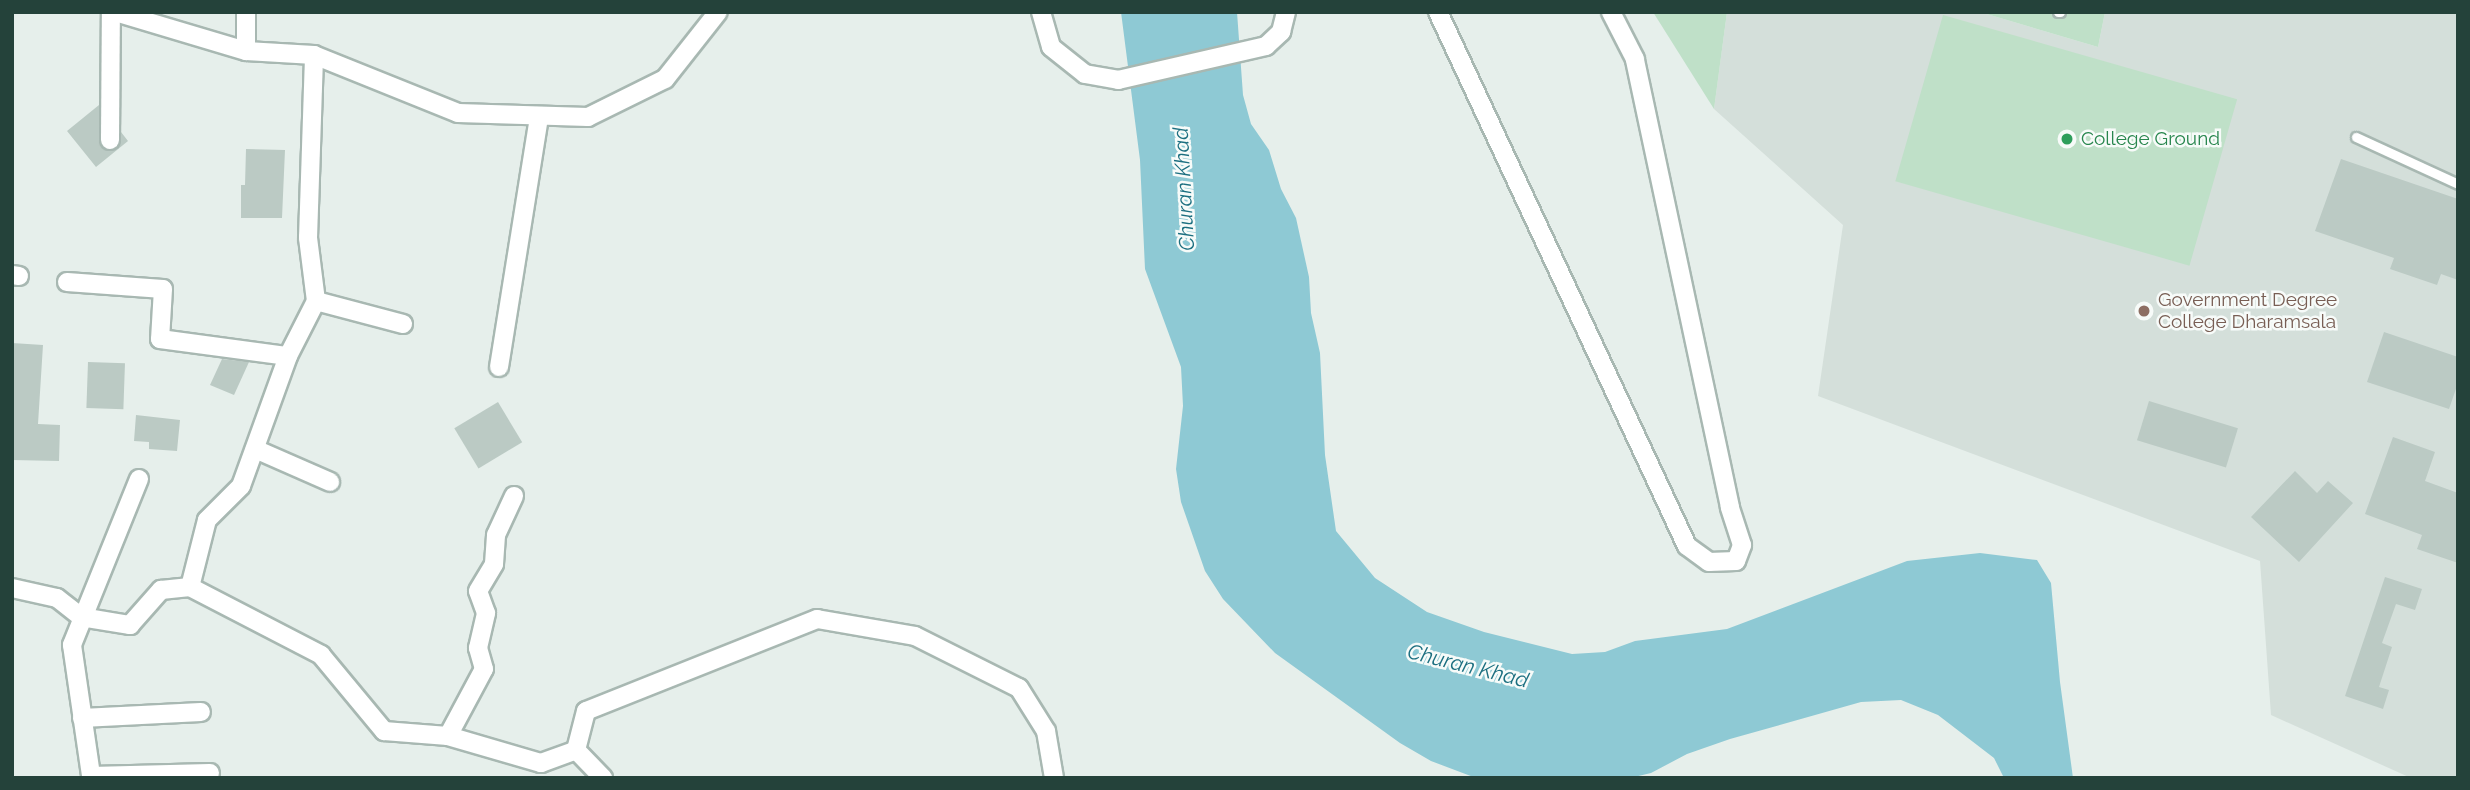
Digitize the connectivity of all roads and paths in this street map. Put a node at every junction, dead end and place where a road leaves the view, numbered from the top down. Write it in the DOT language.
graph roads {
  1 [pos="113,12"];
  2 [pos="246,12"];
  3 [pos="718,12"];
  4 [pos="1041,12"];
  5 [pos="1286,12"];
  6 [pos="1438,12"];
  7 [pos="1611,12"];
  8 [pos="246,51"];
  9 [pos="314,55"];
  10 [pos="539,116"];
  11 [pos="2356,137"];
  12 [pos="110,140"];
  13 [pos="2458,184"];
  14 [pos="68,282"];
  15 [pos="316,301"];
  16 [pos="402,324"];
  17 [pos="288,356"];
  18 [pos="499,367"];
  19 [pos="255,449"];
  20 [pos="139,479"];
  21 [pos="330,482"];
  22 [pos="514,496"];
  23 [pos="190,587"];
  24 [pos="12,588"];
  25 [pos="81,617"];
  26 [pos="201,712"];
  27 [pos="82,718"];
  28 [pos="448,736"];
  29 [pos="576,750"];
  30 [pos="210,773"];
  31 [pos="603,778"];
  32 [pos="1054,778"];
  1 -- 8 [label="street"];
  1 -- 12 [label="street"];
  2 -- 8 [label="street"];
  3 -- 10 [label="street"];
  4 -- 5 [label="street"];
  6 -- 7 [label="street"];
  8 -- 9 [label="street"];
  9 -- 10 [label="street"];
  9 -- 15 [label="street"];
  10 -- 18 [label="street"];
  11 -- 13 [label="lane"];
  14 -- 17 [label="street"];
  15 -- 16 [label="street"];
  15 -- 17 [label="street"];
  17 -- 19 [label="street"];
  19 -- 21 [label="street"];
  19 -- 23 [label="street"];
  20 -- 25 [label="street"];
  22 -- 28 [label="street"];
  23 -- 25 [label="street"];
  23 -- 28 [label="street"];
  24 -- 25 [label="street"];
  25 -- 27 [label="street"];
  26 -- 27 [label="street"];
  27 -- 30 [label="street"];
  28 -- 29 [label="street"];
  29 -- 31 [label="street"];
  29 -- 32 [label="street"];
}
